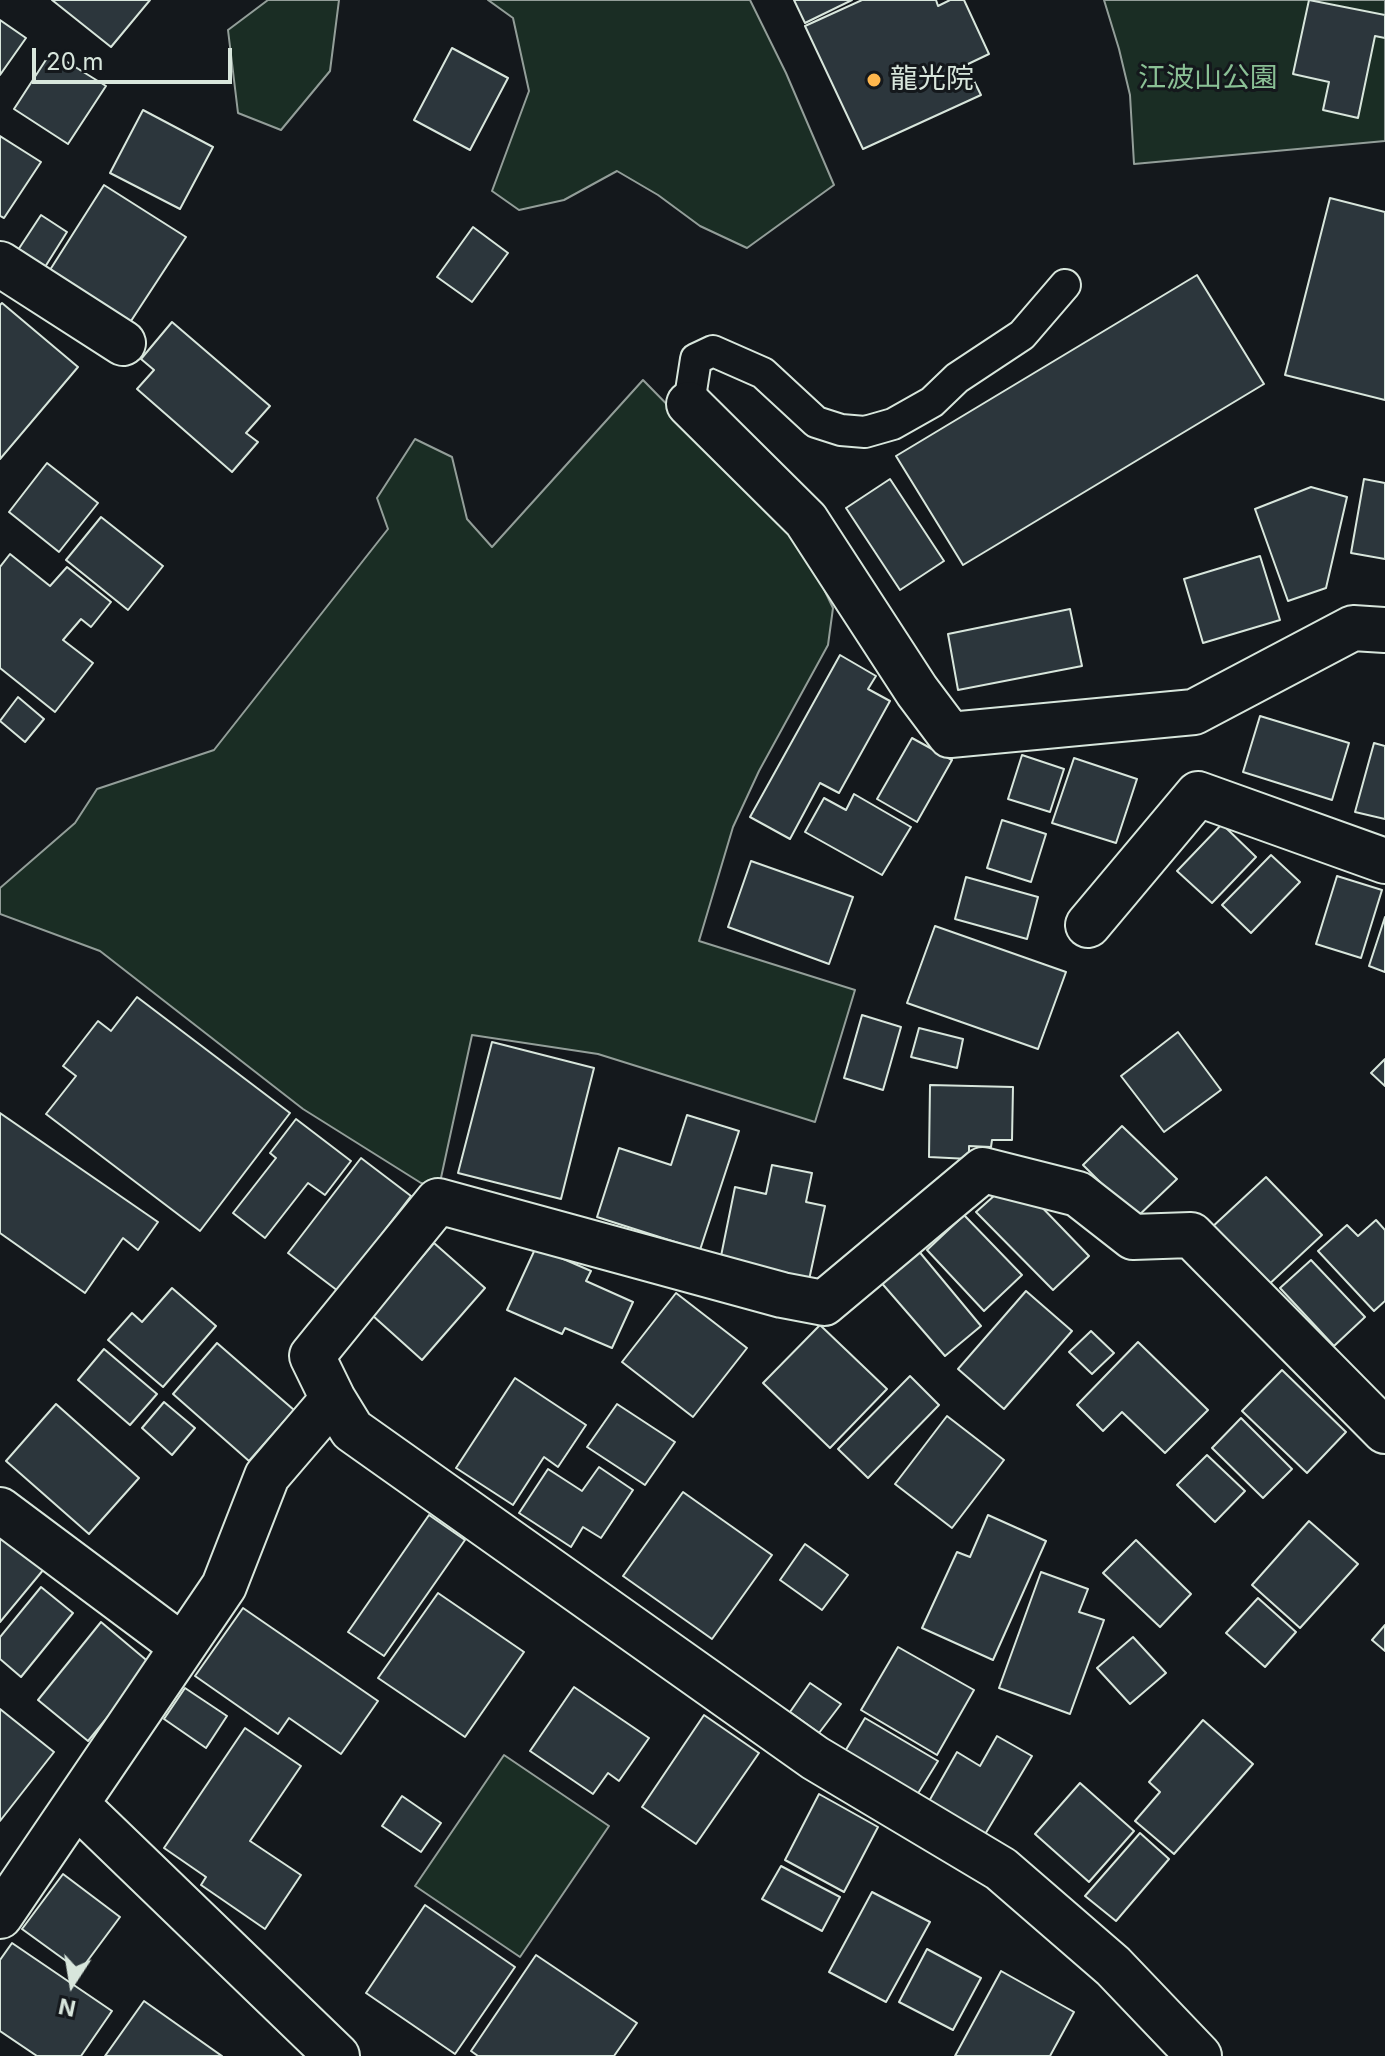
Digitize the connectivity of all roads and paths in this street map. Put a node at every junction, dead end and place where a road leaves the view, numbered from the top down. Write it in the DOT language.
graph roads {
  1 [pos="0,264"];
  2 [pos="1065,285"];
  3 [pos="123,343"];
  4 [pos="689,404"];
  5 [pos="1385,630"];
  6 [pos="1385,861"];
  7 [pos="1088,925"];
  8 [pos="333,1399"];
  9 [pos="1385,1431"];
  10 [pos="0,1510"];
  11 [pos="182,1646"];
  12 [pos="77,1805"];
  13 [pos="0,1916"];
  14 [pos="337,2056"];
  15 [pos="1199,2056"];
  1 -- 3 [label="street"];
  2 -- 4 [label="lane"];
  4 -- 5 [label="street"];
  6 -- 7 [label="street"];
  8 -- 9 [label="street"];
  8 -- 11 [label="street"];
  8 -- 15 [label="street"];
  10 -- 11 [label="street"];
  11 -- 12 [label="street"];
  12 -- 13 [label="street"];
  12 -- 14 [label="street"];
}
